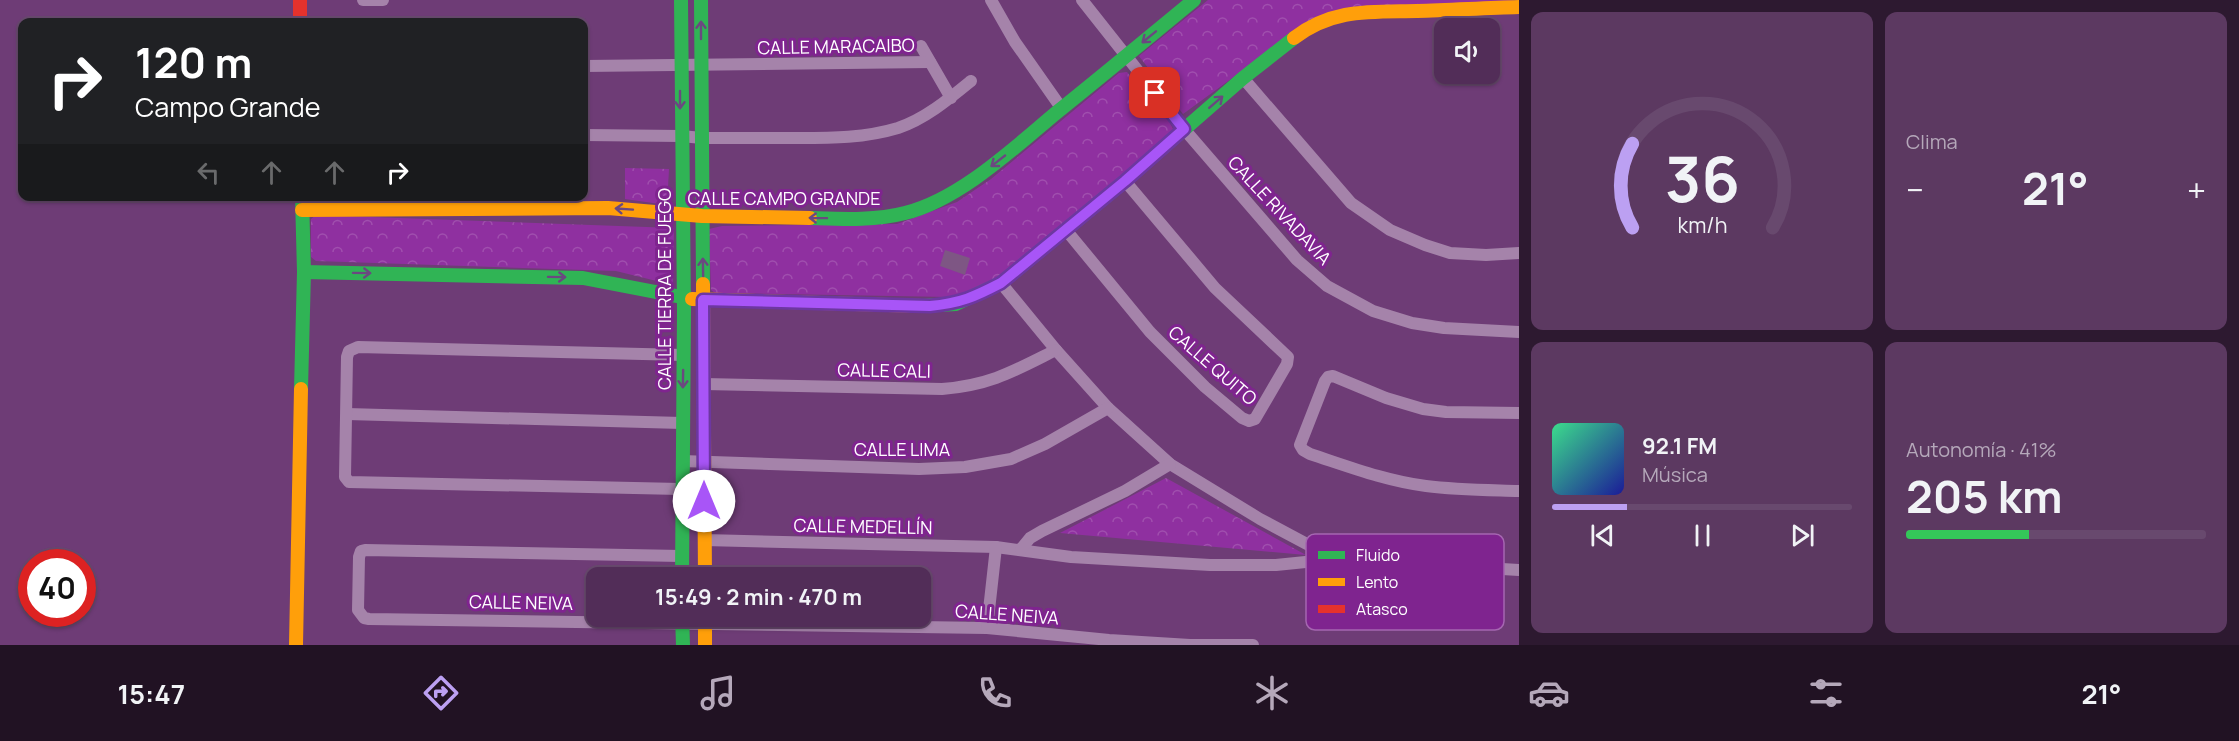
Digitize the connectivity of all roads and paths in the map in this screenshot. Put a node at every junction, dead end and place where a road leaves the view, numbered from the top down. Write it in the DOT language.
graph roads {
  1 [pos="300,0"];
  2 [pos="363,0"];
  3 [pos="382,0"];
  4 [pos="681,0"];
  5 [pos="701,0"];
  6 [pos="991,0"];
  7 [pos="1082,0"];
  8 [pos="1187,2"];
  9 [pos="1519,7"];
  10 [pos="300,18"];
  11 [pos="921,46"];
  12 [pos="1126,56"];
  13 [pos="930,62"];
  14 [pos="701,65"];
  15 [pos="588,66"];
  16 [pos="680,66"];
  17 [pos="1244,78"];
  18 [pos="971,81"];
  19 [pos="951,98"];
  20 [pos="1062,109"];
  21 [pos="1184,129"];
  22 [pos="588,135"];
  23 [pos="681,136"];
  24 [pos="702,138"];
  25 [pos="1125,181"];
  26 [pos="302,203"];
  27 [pos="682,215"];
  28 [pos="702,216"];
  29 [pos="1066,230"];
  30 [pos="1519,253"];
  31 [pos="304,272"];
  32 [pos="1001,283"];
  33 [pos="683,298"];
  34 [pos="703,300"];
  35 [pos="1519,332"];
  36 [pos="1056,350"];
  37 [pos="684,355"];
  38 [pos="704,384"];
  39 [pos="1108,408"];
  40 [pos="1519,413"];
  41 [pos="346,414"];
  42 [pos="682,423"];
  43 [pos="682,461"];
  44 [pos="704,462"];
  45 [pos="1170,464"];
  46 [pos="680,489"];
  47 [pos="1519,491"];
  48 [pos="704,540"];
  49 [pos="1306,544"];
  50 [pos="996,547"];
  51 [pos="1021,549"];
  52 [pos="681,556"];
  53 [pos="1306,562"];
  54 [pos="682,567"];
  55 [pos="705,567"];
  56 [pos="1504,569"];
  57 [pos="1519,570"];
  58 [pos="586,619"];
  59 [pos="931,626"];
  60 [pos="682,627"];
  61 [pos="705,627"];
  62 [pos="987,628"];
  63 [pos="296,645"];
  64 [pos="683,645"];
  65 [pos="705,645"];
  66 [pos="1253,645"];
  1 -- 10 [label="street"];
  2 -- 3 [label="street"];
  4 -- 16 [label="street, CALLE TIERRA DE FUEGO"];
  14 -- 5 [label="street, CALLE TIERRA DE FUEGO, one-way"];
  6 -- 20 [label="street"];
  7 -- 12 [label="street, CALLE RIVADAVIA"];
  8 -- 12 [label="street, CALLE CAMPO GRANDE, one-way"];
  9 -- 17 [label="street"];
  11 -- 13 [label="street"];
  12 -- 20 [label="street, CALLE CAMPO GRANDE"];
  12 -- 21 [label="street, CALLE RIVADAVIA"];
  13 -- 14 [label="street, CALLE MARACAIBO"];
  13 -- 19 [label="street, CALLE MARACAIBO"];
  14 -- 16 [label="street, CALLE MARACAIBO"];
  14 -- 24 [label="street, CALLE TIERRA DE FUEGO"];
  15 -- 16 [label="street, CALLE MARACAIBO"];
  16 -- 23 [label="street, CALLE TIERRA DE FUEGO, one-way"];
  21 -- 17 [label="street, one-way"];
  17 -- 30 [label="street"];
  18 -- 19 [label="street"];
  19 -- 24 [label="street"];
  20 -- 28 [label="street, CALLE CAMPO GRANDE, one-way"];
  21 -- 25 [label="street"];
  21 -- 35 [label="street, CALLE RIVADAVIA"];
  22 -- 23 [label="street"];
  23 -- 24 [label="street"];
  23 -- 27 [label="street, CALLE TIERRA DE FUEGO"];
  24 -- 28 [label="street, CALLE TIERRA DE FUEGO"];
  25 -- 29 [label="street"];
  25 -- 29 [label="street, CALLE QUITO"];
  27 -- 26 [label="street, CALLE CAMPO GRANDE, one-way"];
  26 -- 31 [label="street"];
  27 -- 28 [label="street, CALLE CAMPO GRANDE"];
  27 -- 33 [label="street, CALLE TIERRA DE FUEGO"];
  34 -- 28 [label="street, CALLE TIERRA DE FUEGO, one-way"];
  29 -- 32 [label="street"];
  31 -- 33 [label="street, one-way"];
  31 -- 63 [label="street"];
  32 -- 34 [label="street"];
  32 -- 36 [label="street"];
  33 -- 34 [label="street"];
  33 -- 37 [label="street, CALLE TIERRA DE FUEGO"];
  34 -- 38 [label="street, CALLE TIERRA DE FUEGO"];
  36 -- 38 [label="street, CALLE CALI"];
  36 -- 39 [label="street"];
  37 -- 41 [label="street"];
  37 -- 42 [label="street, CALLE TIERRA DE FUEGO, one-way"];
  38 -- 44 [label="street, CALLE TIERRA DE FUEGO"];
  39 -- 44 [label="street, CALLE LIMA"];
  39 -- 45 [label="street"];
  40 -- 47 [label="street"];
  41 -- 42 [label="street"];
  41 -- 46 [label="street"];
  42 -- 43 [label="street, CALLE TIERRA DE FUEGO"];
  43 -- 44 [label="street, CALLE LIMA"];
  43 -- 46 [label="street, CALLE TIERRA DE FUEGO"];
  44 -- 48 [label="street, CALLE TIERRA DE FUEGO"];
  45 -- 49 [label="street"];
  45 -- 51 [label="street"];
  46 -- 52 [label="street, CALLE TIERRA DE FUEGO"];
  48 -- 50 [label="street, CALLE MEDELLÍN"];
  48 -- 55 [label="street, CALLE TIERRA DE FUEGO"];
  50 -- 51 [label="street, CALLE MEDELLÍN"];
  50 -- 62 [label="street"];
  51 -- 53 [label="street, CALLE MEDELLÍN"];
  52 -- 54 [label="street, CALLE TIERRA DE FUEGO"];
  52 -- 58 [label="street, CALLE NEIVA"];
  56 -- 57 [label="street, CALLE MEDELLÍN"];
  59 -- 62 [label="street, CALLE NEIVA"];
  60 -- 64 [label="street"];
  61 -- 65 [label="street"];
  62 -- 66 [label="street, CALLE NEIVA"];
}
